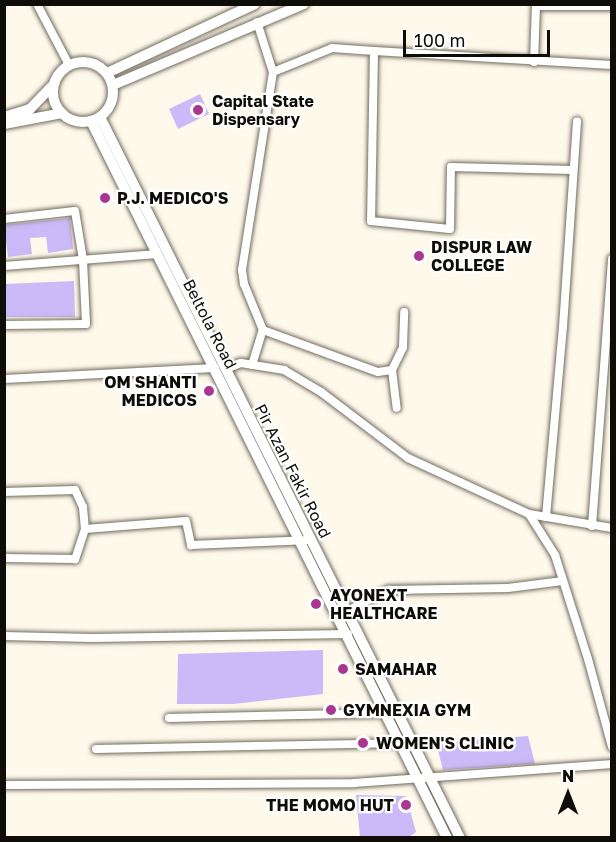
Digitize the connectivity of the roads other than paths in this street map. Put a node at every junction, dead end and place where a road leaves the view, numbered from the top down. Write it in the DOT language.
graph roads {
  1 [pos="37,4"];
  2 [pos="255,4"];
  3 [pos="304,4"];
  4 [pos="612,6"];
  5 [pos="292,8"];
  6 [pos="257,22"];
  7 [pos="374,51"];
  8 [pos="534,62"];
  9 [pos="69,65"];
  10 [pos="612,65"];
  11 [pos="273,72"];
  12 [pos="107,73"];
  13 [pos="54,84"];
  14 [pos="113,85"];
  15 [pos="62,113"];
  16 [pos="4,117"];
  17 [pos="96,119"];
  18 [pos="577,121"];
  19 [pos="4,124"];
  20 [pos="573,170"];
  21 [pos="4,219"];
  22 [pos="158,254"];
  23 [pos="612,259"];
  24 [pos="83,260"];
  25 [pos="4,266"];
  26 [pos="404,312"];
  27 [pos="4,325"];
  28 [pos="263,330"];
  29 [pos="609,331"];
  30 [pos="252,365"];
  31 [pos="220,369"];
  32 [pos="392,370"];
  33 [pos="4,379"];
  34 [pos="397,408"];
  35 [pos="4,492"];
  36 [pos="529,514"];
  37 [pos="546,517"];
  38 [pos="592,526"];
  39 [pos="612,528"];
  40 [pos="85,529"];
  41 [pos="306,541"];
  42 [pos="4,558"];
  43 [pos="563,581"];
  44 [pos="355,607"];
  45 [pos="348,634"];
  46 [pos="4,636"];
  47 [pos="387,713"];
  48 [pos="169,718"];
  49 [pos="402,743"];
  50 [pos="612,747"];
  51 [pos="96,748"];
  52 [pos="612,764"];
  53 [pos="430,778"];
  54 [pos="4,785"];
  55 [pos="447,837"];
  56 [pos="460,837"];
  1 -- 9 [label="street"];
  2 -- 12 [label="main road"];
  3 -- 5 [label="main road"];
  4 -- 8 [label="street"];
  5 -- 6 [label="main road"];
  6 -- 11 [label="street"];
  6 -- 14 [label="main road"];
  7 -- 8 [label="street"];
  7 -- 11 [label="street"];
  7 -- 20 [label="street"];
  8 -- 10 [label="street"];
  9 -- 12 [label="main road"];
  9 -- 13 [label="main road"];
  11 -- 28 [label="street"];
  12 -- 14 [label="main road"];
  13 -- 15 [label="main road"];
  13 -- 16 [label="main road"];
  14 -- 17 [label="main road"];
  15 -- 17 [label="main road"];
  15 -- 19 [label="main road"];
  17 -- 22 [label="main road, Beltola Road"];
  17 -- 31 [label="main road, Pir Azan Fakir Road"];
  18 -- 20 [label="street"];
  20 -- 37 [label="street"];
  21 -- 24 [label="street"];
  22 -- 24 [label="street"];
  22 -- 31 [label="main road, Beltola Road"];
  23 -- 29 [label="street"];
  24 -- 25 [label="street"];
  24 -- 27 [label="street"];
  26 -- 32 [label="street"];
  28 -- 30 [label="street"];
  28 -- 32 [label="street"];
  29 -- 38 [label="street"];
  30 -- 31 [label="street"];
  30 -- 36 [label="street"];
  31 -- 33 [label="street"];
  31 -- 41 [label="main road, Pir Azan Fakir Road"];
  32 -- 34 [label="street"];
  35 -- 40 [label="street"];
  36 -- 37 [label="street"];
  36 -- 43 [label="street"];
  37 -- 38 [label="street"];
  38 -- 39 [label="street"];
  40 -- 41 [label="street"];
  40 -- 42 [label="street"];
  41 -- 45 [label="main road, Pir Azan Fakir Road"];
  41 -- 53 [label="main road, Pir Azan Fakir Road"];
  43 -- 44 [label="street"];
  43 -- 50 [label="street"];
  45 -- 46 [label="street"];
  45 -- 47 [label="main road, Pir Azan Fakir Road"];
  47 -- 48 [label="street"];
  47 -- 49 [label="main road, Pir Azan Fakir Road"];
  49 -- 51 [label="street"];
  49 -- 53 [label="main road, Pir Azan Fakir Road"];
  52 -- 53 [label="street"];
  53 -- 54 [label="street"];
  53 -- 55 [label="main road, Pir Azan Fakir Road"];
  53 -- 56 [label="main road, Pir Azan Fakir Road"];
}
